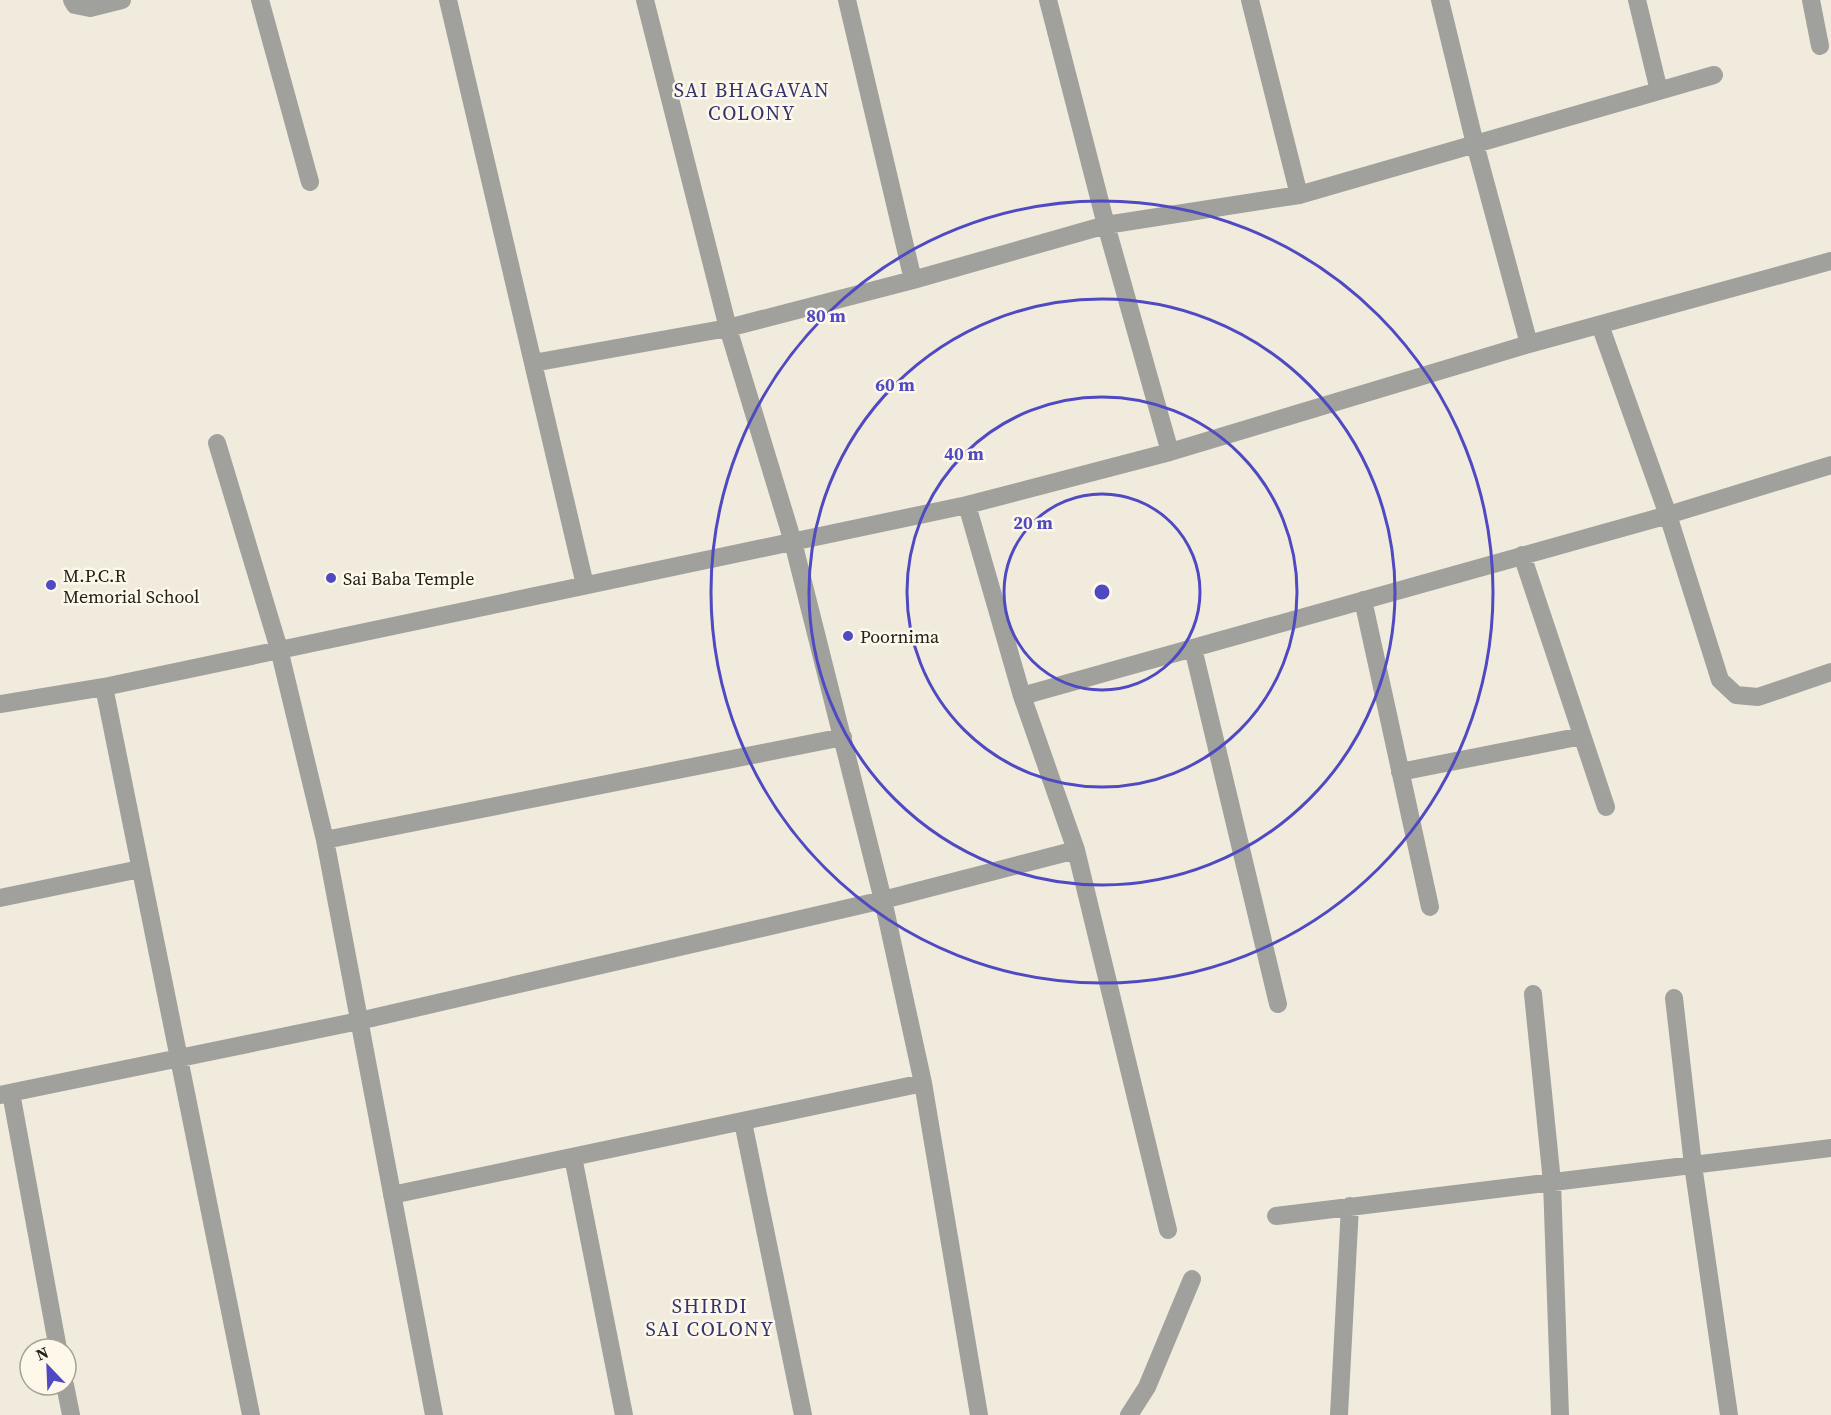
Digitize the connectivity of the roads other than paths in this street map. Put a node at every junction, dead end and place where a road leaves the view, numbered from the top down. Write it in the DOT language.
graph roads {
  1 [pos="72,0"];
  2 [pos="122,0"];
  3 [pos="260,0"];
  4 [pos="448,0"];
  5 [pos="645,0"];
  6 [pos="847,0"];
  7 [pos="1048,0"];
  8 [pos="1250,0"];
  9 [pos="1440,0"];
  10 [pos="1637,0"];
  11 [pos="1810,0"];
  12 [pos="1820,46"];
  13 [pos="1714,75"];
  14 [pos="1659,91"];
  15 [pos="1475,144"];
  16 [pos="310,182"];
  17 [pos="1299,195"];
  18 [pos="1106,225"];
  19 [pos="1831,261"];
  20 [pos="913,280"];
  21 [pos="1600,325"];
  22 [pos="728,328"];
  23 [pos="1529,344"];
  24 [pos="533,363"];
  25 [pos="217,443"];
  26 [pos="1170,452"];
  27 [pos="1831,465"];
  28 [pos="966,505"];
  29 [pos="1668,515"];
  30 [pos="793,542"];
  31 [pos="1522,555"];
  32 [pos="585,585"];
  33 [pos="1363,600"];
  34 [pos="1193,648"];
  35 [pos="279,649"];
  36 [pos="1831,672"];
  37 [pos="104,687"];
  38 [pos="1022,696"];
  39 [pos="0,704"];
  40 [pos="1582,736"];
  41 [pos="843,737"];
  42 [pos="1400,772"];
  43 [pos="1606,807"];
  44 [pos="325,840"];
  45 [pos="1076,850"];
  46 [pos="140,869"];
  47 [pos="0,898"];
  48 [pos="883,900"];
  49 [pos="1430,907"];
  50 [pos="1533,994"];
  51 [pos="1674,998"];
  52 [pos="1278,1005"];
  53 [pos="359,1021"];
  54 [pos="179,1059"];
  55 [pos="923,1083"];
  56 [pos="5,1094"];
  57 [pos="743,1122"];
  58 [pos="1831,1148"];
  59 [pos="573,1157"];
  60 [pos="1693,1165"];
  61 [pos="1552,1182"];
  62 [pos="392,1195"];
  63 [pos="1350,1206"];
  64 [pos="1275,1216"];
  65 [pos="1168,1230"];
  66 [pos="1192,1279"];
  67 [pos="56,1337"];
  68 [pos="67,1397"];
  69 [pos="71,1415"];
  70 [pos="251,1415"];
  71 [pos="434,1415"];
  72 [pos="624,1415"];
  73 [pos="803,1415"];
  74 [pos="979,1415"];
  75 [pos="1129,1415"];
  76 [pos="1339,1415"];
  77 [pos="1560,1415"];
  78 [pos="1729,1415"];
  1 -- 2 [label="street"];
  3 -- 16 [label="street"];
  4 -- 24 [label="street"];
  5 -- 22 [label="street"];
  6 -- 20 [label="street"];
  7 -- 18 [label="street"];
  8 -- 17 [label="street"];
  9 -- 15 [label="street"];
  10 -- 14 [label="street"];
  11 -- 12 [label="street"];
  13 -- 14 [label="street"];
  14 -- 15 [label="street"];
  15 -- 17 [label="street"];
  15 -- 23 [label="street"];
  17 -- 18 [label="street"];
  18 -- 20 [label="street"];
  18 -- 26 [label="street"];
  19 -- 21 [label="street"];
  20 -- 22 [label="street"];
  21 -- 23 [label="street"];
  21 -- 29 [label="street"];
  22 -- 24 [label="street"];
  22 -- 30 [label="street"];
  23 -- 26 [label="street"];
  24 -- 32 [label="street"];
  25 -- 35 [label="street"];
  26 -- 28 [label="street"];
  27 -- 29 [label="street"];
  28 -- 30 [label="street"];
  28 -- 38 [label="street"];
  29 -- 31 [label="street"];
  29 -- 36 [label="street"];
  30 -- 32 [label="street"];
  30 -- 41 [label="street"];
  31 -- 33 [label="street"];
  31 -- 40 [label="street"];
  32 -- 35 [label="street"];
  33 -- 34 [label="street"];
  33 -- 42 [label="street"];
  34 -- 38 [label="street"];
  34 -- 52 [label="street"];
  35 -- 37 [label="street"];
  35 -- 44 [label="street"];
  37 -- 39 [label="street"];
  37 -- 46 [label="street"];
  38 -- 45 [label="street"];
  40 -- 42 [label="street"];
  40 -- 43 [label="street"];
  41 -- 44 [label="street"];
  41 -- 48 [label="street"];
  42 -- 49 [label="street"];
  44 -- 53 [label="street"];
  45 -- 48 [label="street"];
  45 -- 65 [label="street"];
  46 -- 47 [label="street"];
  46 -- 54 [label="street"];
  48 -- 53 [label="street"];
  48 -- 55 [label="street"];
  50 -- 61 [label="street"];
  51 -- 60 [label="street"];
  53 -- 54 [label="street"];
  53 -- 62 [label="street"];
  54 -- 56 [label="street"];
  54 -- 70 [label="street"];
  55 -- 57 [label="street"];
  55 -- 74 [label="street"];
  56 -- 67 [label="street"];
  57 -- 59 [label="street"];
  57 -- 73 [label="street"];
  58 -- 60 [label="street"];
  59 -- 62 [label="street"];
  59 -- 72 [label="street"];
  60 -- 61 [label="street"];
  60 -- 78 [label="street"];
  61 -- 63 [label="street"];
  61 -- 77 [label="street"];
  62 -- 71 [label="street"];
  63 -- 64 [label="street"];
  63 -- 76 [label="street"];
  66 -- 75 [label="street"];
  68 -- 69 [label="street"];
}
